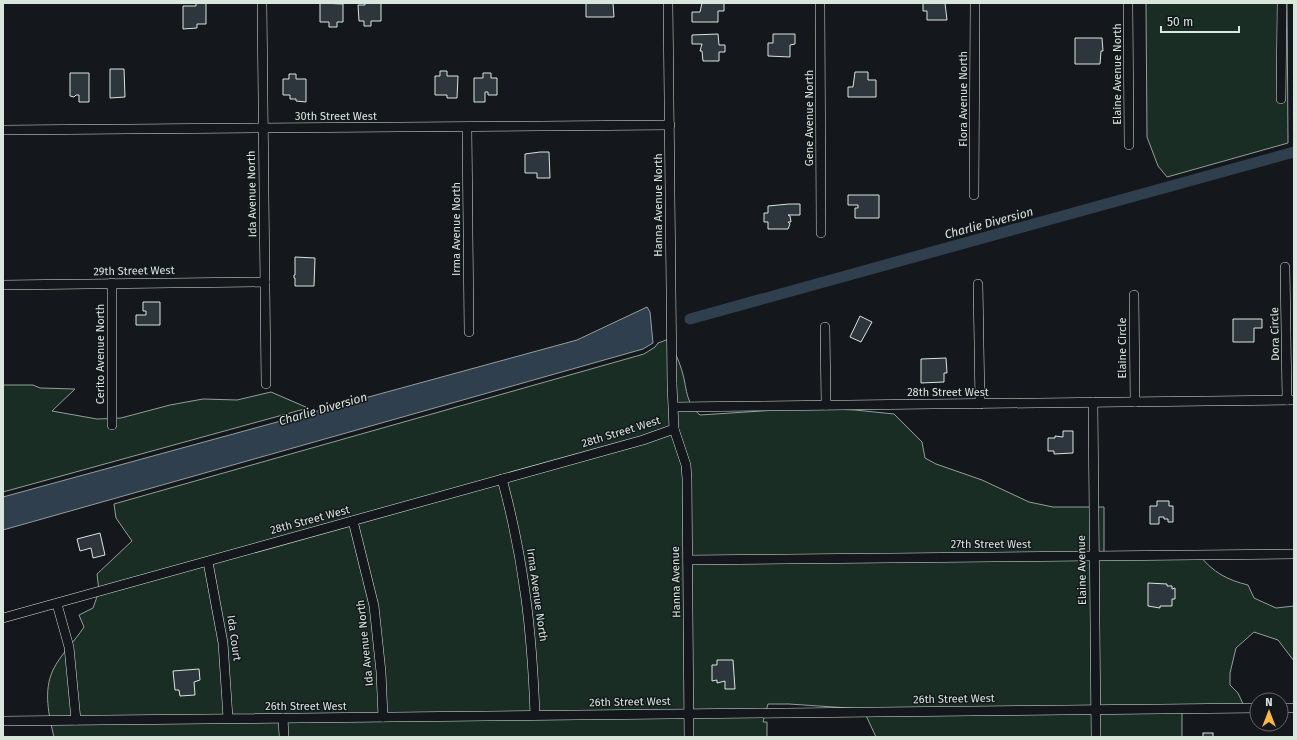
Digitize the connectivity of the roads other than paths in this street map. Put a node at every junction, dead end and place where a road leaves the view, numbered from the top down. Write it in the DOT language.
graph roads {
  1 [pos="262,3"];
  2 [pos="668,3"];
  3 [pos="820,3"];
  4 [pos="974,3"];
  5 [pos="1128,3"];
  6 [pos="1282,3"];
  7 [pos="1281,99"];
  8 [pos="670,125"];
  9 [pos="467,127"];
  10 [pos="264,128"];
  11 [pos="3,130"];
  12 [pos="1129,145"];
  13 [pos="974,195"];
  14 [pos="821,232"];
  15 [pos="1284,266"];
  16 [pos="265,282"];
  17 [pos="112,283"];
  18 [pos="978,284"];
  19 [pos="3,285"];
  20 [pos="1134,295"];
  21 [pos="825,327"];
  22 [pos="469,332"];
  23 [pos="266,384"];
  24 [pos="1291,400"];
  25 [pos="1092,402"];
  26 [pos="1135,402"];
  27 [pos="980,404"];
  28 [pos="826,405"];
  29 [pos="674,407"];
  30 [pos="112,425"];
  31 [pos="674,429"];
  32 [pos="502,479"];
  33 [pos="353,521"];
  34 [pos="1294,554"];
  35 [pos="1094,556"];
  36 [pos="688,560"];
  37 [pos="208,562"];
  38 [pos="56,604"];
  39 [pos="3,618"];
  40 [pos="1249,708"];
  41 [pos="1096,709"];
  42 [pos="689,714"];
  43 [pos="535,715"];
  44 [pos="383,717"];
  45 [pos="228,718"];
  46 [pos="284,718"];
  47 [pos="76,720"];
  48 [pos="3,721"];
  49 [pos="284,737"];
  50 [pos="689,737"];
  51 [pos="1096,737"];
  1 -- 10 [label="street, Ida Avenue North"];
  2 -- 8 [label="street, Hanna Avenue North"];
  3 -- 14 [label="street, Gene Avenue North"];
  4 -- 13 [label="street, Flora Avenue North"];
  5 -- 12 [label="street, Elaine Avenue North"];
  6 -- 7 [label="street"];
  8 -- 9 [label="street, 30th Street West"];
  8 -- 29 [label="street, Hanna Avenue North"];
  9 -- 10 [label="street, 30th Street West"];
  9 -- 22 [label="street, Irma Avenue North"];
  10 -- 11 [label="street, 30th Street West"];
  10 -- 16 [label="street, Ida Avenue North"];
  15 -- 24 [label="street, Dora Circle"];
  16 -- 17 [label="street, 29th Street West"];
  16 -- 23 [label="street, Ida Avenue North"];
  17 -- 19 [label="street, 29th Street West"];
  17 -- 30 [label="street, Cerito Avenue North"];
  18 -- 27 [label="street"];
  20 -- 26 [label="street, Elaine Circle"];
  21 -- 28 [label="street"];
  24 -- 26 [label="street, 28th Street West"];
  25 -- 26 [label="street, 28th Street West"];
  25 -- 27 [label="street, 28th Street West"];
  25 -- 35 [label="street, Elaine Avenue"];
  27 -- 28 [label="street, 28th Street West"];
  28 -- 29 [label="street, 28th Street West"];
  29 -- 31 [label="street, 28th Street West"];
  31 -- 32 [label="street, 28th Street West"];
  31 -- 36 [label="street, Hanna Avenue"];
  32 -- 33 [label="street, 28th Street West"];
  32 -- 43 [label="street, Irma Avenue North"];
  33 -- 37 [label="street, 28th Street West"];
  33 -- 44 [label="street, Ida Avenue North"];
  34 -- 35 [label="street, 27th Street West"];
  35 -- 36 [label="street, 27th Street West"];
  35 -- 41 [label="street, Elaine Avenue"];
  36 -- 42 [label="street, Hanna Avenue"];
  37 -- 38 [label="street, 28th Street West"];
  37 -- 45 [label="street, Ida Court"];
  38 -- 39 [label="street, 28th Street West"];
  38 -- 47 [label="street"];
  40 -- 41 [label="street, 26th Street West"];
  41 -- 42 [label="street, 26th Street West"];
  41 -- 51 [label="street, Elaine Avenue"];
  42 -- 43 [label="street, 26th Street West"];
  42 -- 50 [label="street, Hanna Avenue"];
  43 -- 44 [label="street, 26th Street West"];
  44 -- 46 [label="street, 26th Street West"];
  45 -- 46 [label="street, 26th Street West"];
  45 -- 47 [label="street, 26th Street West"];
  46 -- 49 [label="street"];
  47 -- 48 [label="street, 26th Street West"];
}
